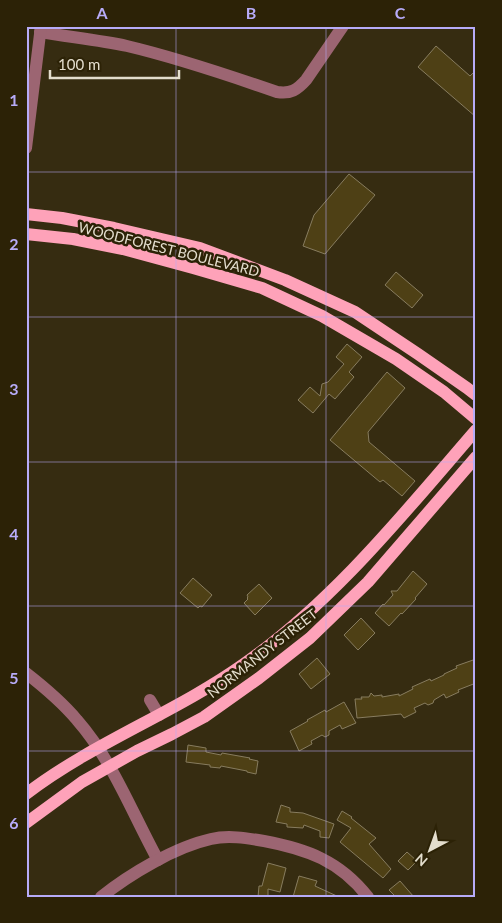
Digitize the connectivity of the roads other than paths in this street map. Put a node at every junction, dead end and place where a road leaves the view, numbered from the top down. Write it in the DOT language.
graph roads {
  1 [pos="343,26"];
  2 [pos="41,29"];
  3 [pos="31,82"];
  4 [pos="26,148"];
  5 [pos="26,214"];
  6 [pos="26,234"];
  7 [pos="178,242"];
  8 [pos="172,262"];
  9 [pos="327,298"];
  10 [pos="322,316"];
  11 [pos="476,395"];
  12 [pos="476,420"];
  13 [pos="476,430"];
  14 [pos="476,457"];
  15 [pos="385,533"];
  16 [pos="400,546"];
  17 [pos="304,617"];
  18 [pos="318,631"];
  19 [pos="26,672"];
  20 [pos="207,688"];
  21 [pos="150,700"];
  22 [pos="218,708"];
  23 [pos="159,715"];
  24 [pos="98,748"];
  25 [pos="110,766"];
  26 [pos="26,794"];
  27 [pos="26,823"];
  28 [pos="158,860"];
  29 [pos="100,897"];
  30 [pos="368,897"];
  1 -- 2 [label="street"];
  2 -- 3 [label="street"];
  3 -- 4 [label="street"];
  5 -- 7 [label="main road, WOODFOREST BOULEVARD"];
  6 -- 8 [label="main road, WOODFOREST BOULEVARD"];
  7 -- 8 [label="main road"];
  7 -- 9 [label="main road, WOODFOREST BOULEVARD"];
  8 -- 10 [label="main road, WOODFOREST BOULEVARD"];
  9 -- 10 [label="main road"];
  9 -- 11 [label="main road, WOODFOREST BOULEVARD"];
  10 -- 12 [label="main road, WOODFOREST BOULEVARD"];
  13 -- 15 [label="main road, NORMANDY STREET"];
  14 -- 16 [label="main road, NORMANDY STREET"];
  15 -- 16 [label="main road"];
  15 -- 17 [label="main road, NORMANDY STREET"];
  16 -- 18 [label="main road, NORMANDY STREET"];
  17 -- 18 [label="main road"];
  17 -- 20 [label="main road, NORMANDY STREET"];
  18 -- 22 [label="main road, NORMANDY STREET"];
  19 -- 24 [label="street"];
  20 -- 22 [label="main road"];
  20 -- 23 [label="main road, NORMANDY STREET"];
  21 -- 23 [label="street"];
  22 -- 25 [label="main road, NORMANDY STREET"];
  23 -- 24 [label="main road, NORMANDY STREET"];
  24 -- 25 [label="street"];
  24 -- 26 [label="main road, NORMANDY STREET"];
  25 -- 27 [label="main road, NORMANDY STREET"];
  25 -- 28 [label="street"];
  28 -- 29 [label="street"];
  28 -- 30 [label="street"];
}
